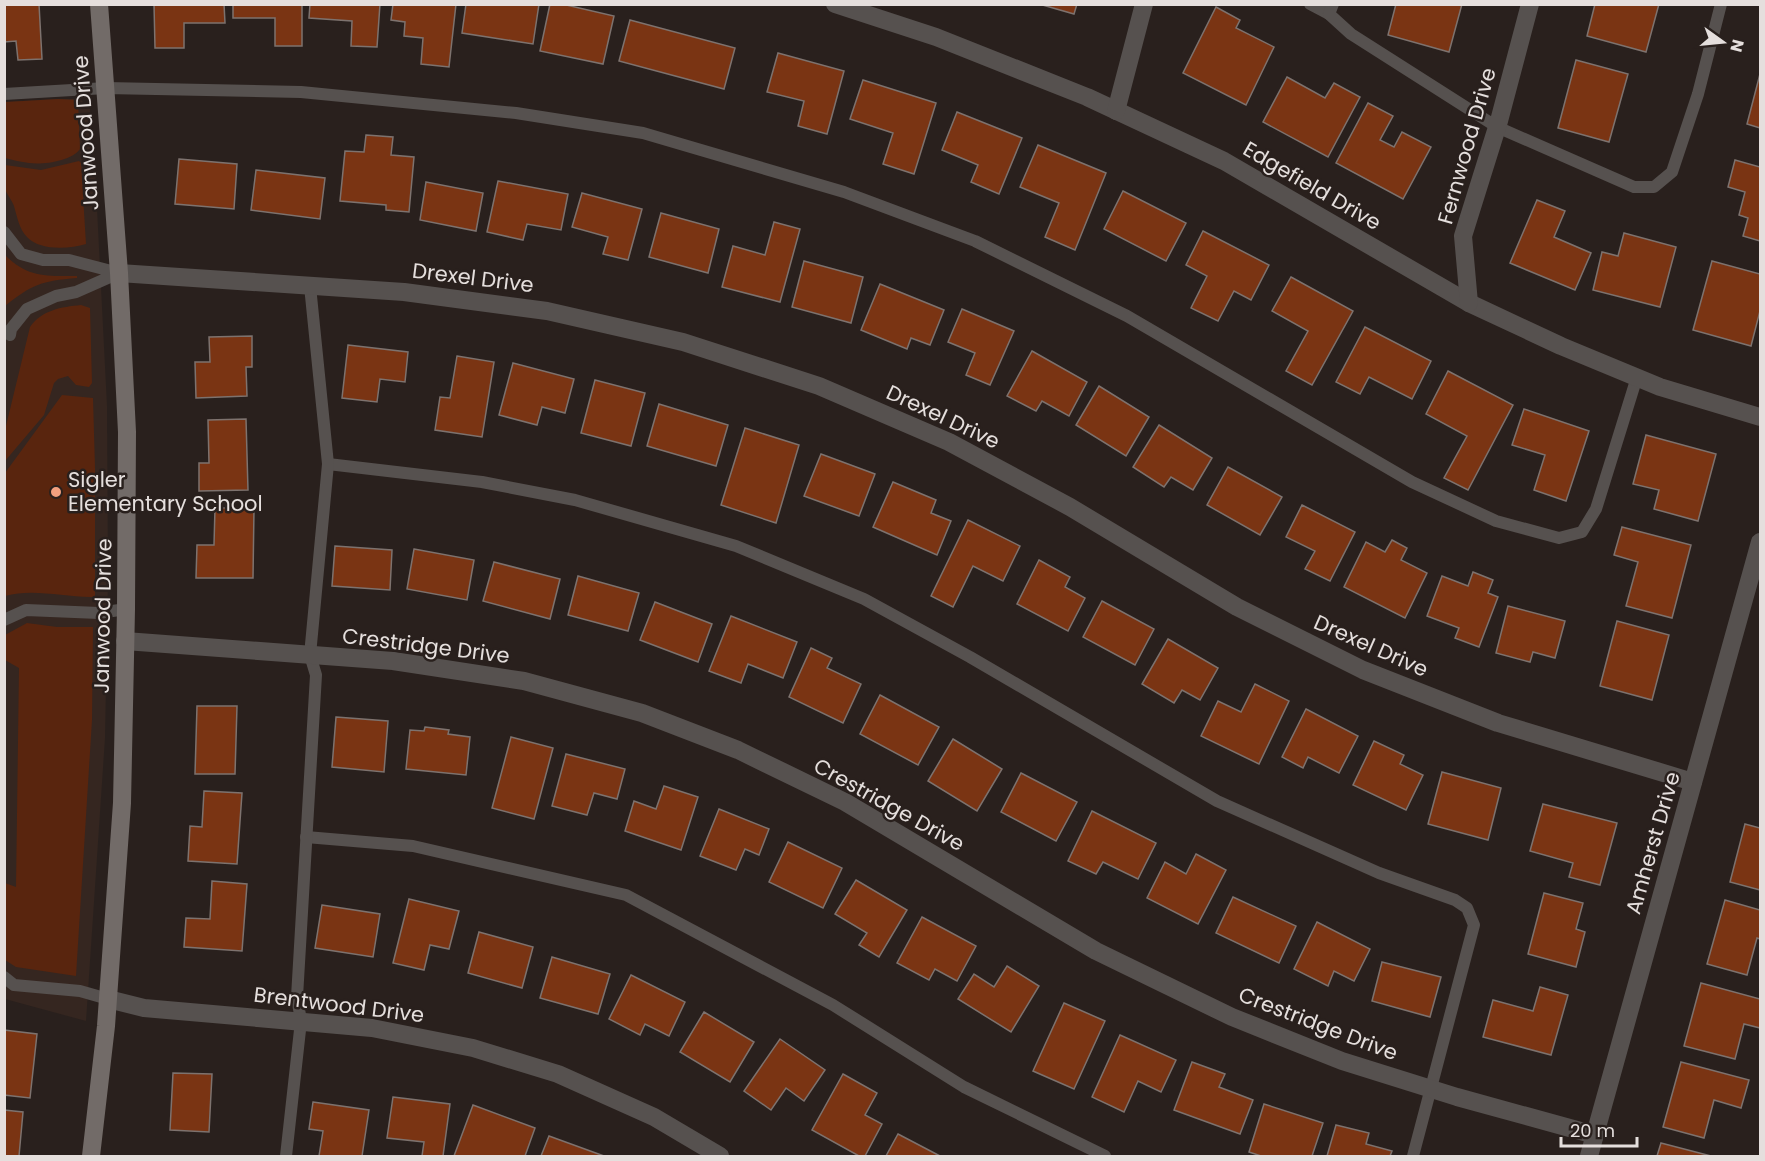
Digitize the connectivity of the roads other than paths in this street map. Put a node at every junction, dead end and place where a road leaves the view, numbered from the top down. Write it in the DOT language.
graph roads {
  1 [pos="99,4"];
  2 [pos="835,4"];
  3 [pos="1144,4"];
  4 [pos="1310,4"];
  5 [pos="1530,4"];
  6 [pos="1721,4"];
  7 [pos="1331,10"];
  8 [pos="106,88"];
  9 [pos="4,94"];
  10 [pos="1116,111"];
  11 [pos="1497,127"];
  12 [pos="4,232"];
  13 [pos="119,273"];
  14 [pos="310,286"];
  15 [pos="1469,303"];
  16 [pos="10,335"];
  17 [pos="1637,377"];
  18 [pos="1761,417"];
  19 [pos="328,464"];
  20 [pos="1761,542"];
  21 [pos="126,609"];
  22 [pos="4,620"];
  23 [pos="125,641"];
  24 [pos="310,655"];
  25 [pos="1694,782"];
  26 [pos="306,837"];
  27 [pos="4,977"];
  28 [pos="108,999"];
  29 [pos="301,1021"];
  30 [pos="1431,1089"];
  31 [pos="1595,1135"];
  32 [pos="92,1156"];
  33 [pos="286,1156"];
  34 [pos="720,1156"];
  35 [pos="1105,1156"];
  36 [pos="1413,1156"];
  37 [pos="1589,1156"];
  1 -- 8 [label="street, Janwood Drive"];
  2 -- 10 [label="street, Edgefield Drive"];
  3 -- 10 [label="street"];
  4 -- 7 [label="lane"];
  5 -- 11 [label="street, Fernwood Drive"];
  6 -- 11 [label="lane"];
  7 -- 11 [label="lane"];
  8 -- 9 [label="lane"];
  8 -- 13 [label="street, Janwood Drive"];
  8 -- 17 [label="lane"];
  10 -- 15 [label="street, Edgefield Drive"];
  11 -- 15 [label="street, Fernwood Drive"];
  12 -- 13 [label="lane"];
  13 -- 14 [label="street, Drexel Drive"];
  13 -- 16 [label="lane"];
  13 -- 21 [label="street, Janwood Drive"];
  14 -- 19 [label="lane"];
  14 -- 25 [label="street, Drexel Drive"];
  15 -- 17 [label="street, Edgefield Drive"];
  17 -- 18 [label="street, Edgefield Drive"];
  19 -- 24 [label="lane"];
  19 -- 30 [label="lane"];
  20 -- 25 [label="street, Amherst Drive"];
  21 -- 22 [label="lane"];
  21 -- 23 [label="street, Janwood Drive"];
  23 -- 24 [label="street, Crestridge Drive"];
  23 -- 28 [label="street, Janwood Drive"];
  24 -- 26 [label="lane"];
  24 -- 30 [label="street, Crestridge Drive"];
  25 -- 31 [label="street, Amherst Drive"];
  26 -- 29 [label="lane"];
  26 -- 35 [label="lane"];
  27 -- 28 [label="lane"];
  28 -- 29 [label="street, Brentwood Drive"];
  28 -- 32 [label="street, Janwood Drive"];
  29 -- 33 [label="lane"];
  29 -- 34 [label="street, Brentwood Drive"];
  30 -- 31 [label="street, Crestridge Drive"];
  30 -- 36 [label="lane"];
  31 -- 37 [label="street, Amherst Drive"];
}
